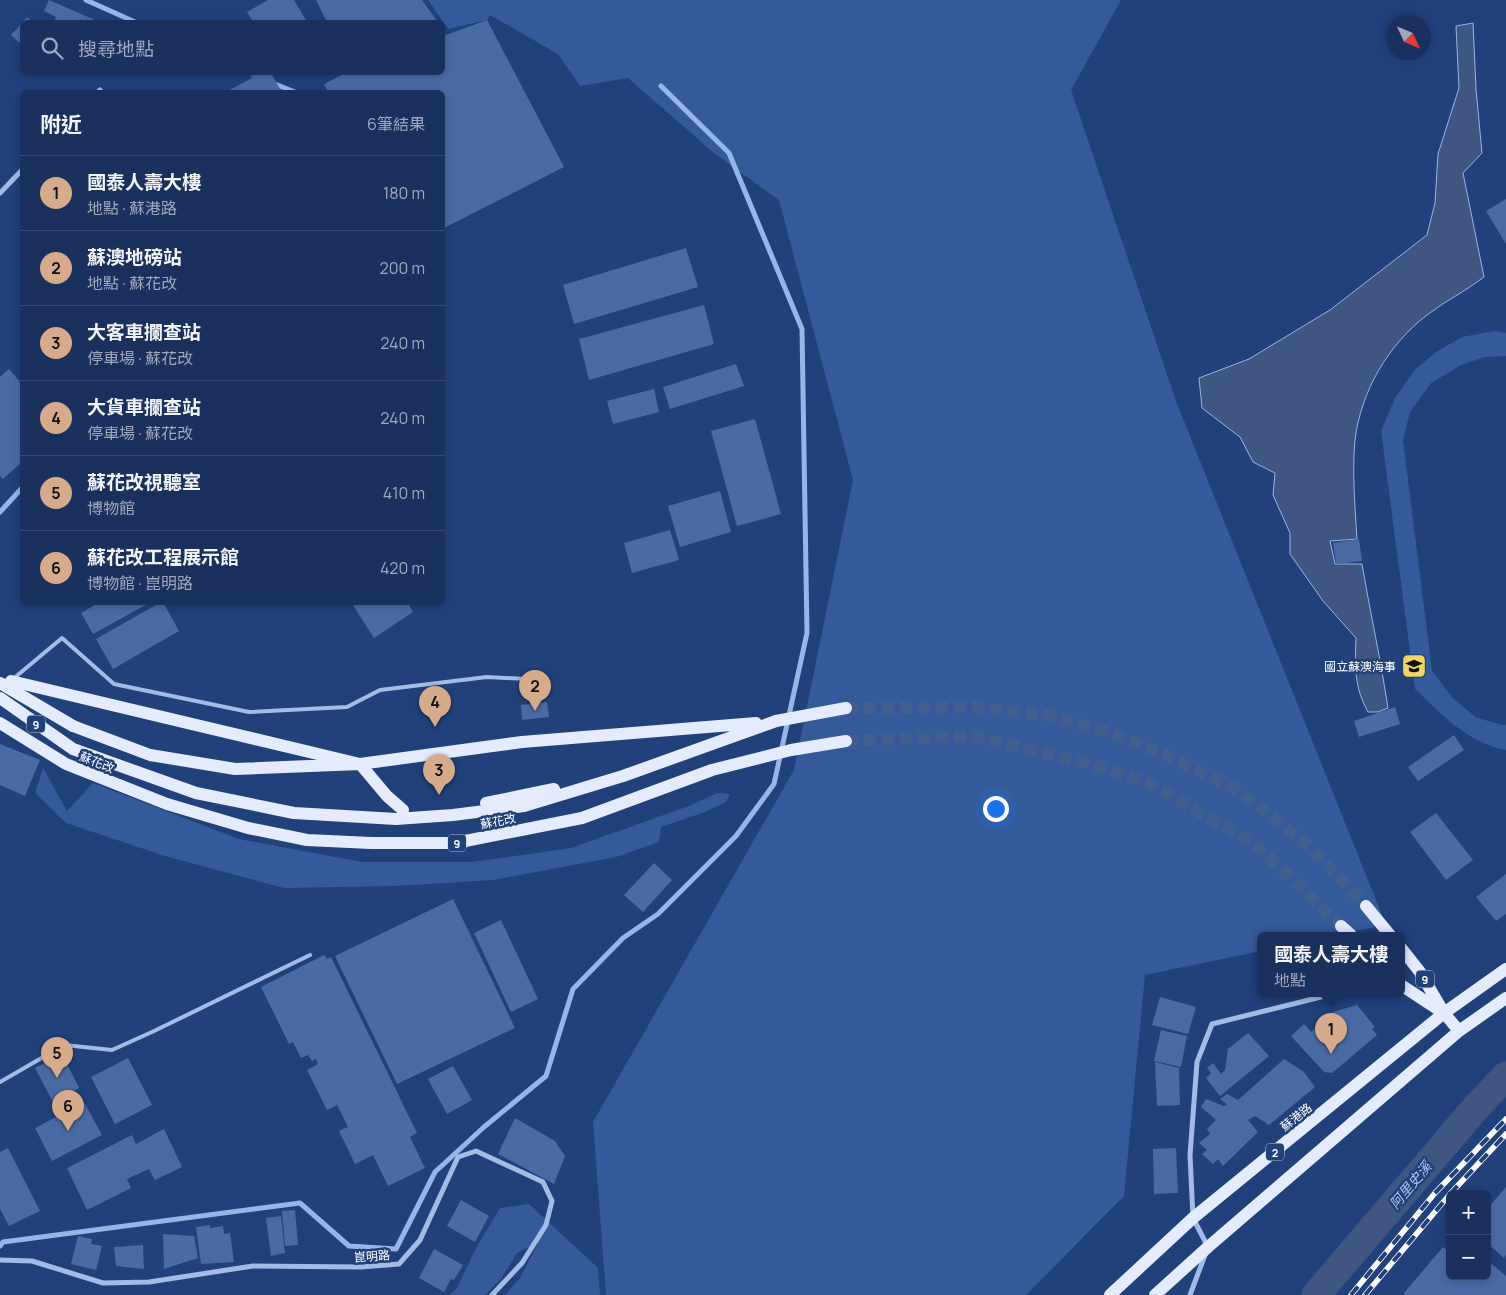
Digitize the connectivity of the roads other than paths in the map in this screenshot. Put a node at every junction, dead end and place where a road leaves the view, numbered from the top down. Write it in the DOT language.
graph roads {
  1 [pos="20,172"];
  2 [pos="0,193"];
  3 [pos="4,684"];
  4 [pos="547,692"];
  5 [pos="0,698"];
  6 [pos="846,708"];
  7 [pos="776,722"];
  8 [pos="0,723"];
  9 [pos="846,741"];
  10 [pos="360,764"];
  11 [pos="196,793"];
  12 [pos="403,810"];
  13 [pos="1366,906"];
  14 [pos="1341,926"];
  15 [pos="1348,932"];
  16 [pos="1388,932"];
  17 [pos="1405,953"];
  18 [pos="310,954"];
  19 [pos="1506,969"];
  20 [pos="1405,988"];
  21 [pos="1321,997"];
  22 [pos="1506,998"];
  23 [pos="1444,1014"];
  24 [pos="1459,1032"];
  25 [pos="0,1082"];
  26 [pos="1193,1218"];
  27 [pos="1208,1247"];
  28 [pos="0,1260"];
  29 [pos="492,1295"];
  30 [pos="1110,1295"];
  31 [pos="1155,1295"];
  32 [pos="1190,1295"];
  1 -- 2 [label="street"];
  3 -- 4 [label="lane"];
  3 -- 10 [label="main road"];
  3 -- 10 [label="main road, bridge"];
  5 -- 11 [label="main road, 蘇花改 / 9"];
  6 -- 7 [label="main road, 蘇花改 / 9"];
  7 -- 10 [label="main road"];
  7 -- 11 [label="main road, 蘇花改 / 9"];
  7 -- 12 [label="main road"];
  8 -- 9 [label="main road, 蘇花改 / 9"];
  10 -- 12 [label="main road"];
  11 -- 12 [label="main road"];
  13 -- 16 [label="main road"];
  14 -- 15 [label="main road"];
  17 -- 23 [label="main road, 9"];
  18 -- 25 [label="lane"];
  19 -- 23 [label="main road, 蘇港路"];
  20 -- 23 [label="main road, 9"];
  21 -- 26 [label="street"];
  22 -- 24 [label="main road"];
  23 -- 24 [label="main road, 9"];
  23 -- 26 [label="main road, 蘇港路 / 2"];
  24 -- 27 [label="main road, 2"];
  26 -- 27 [label="street"];
  26 -- 30 [label="main road, 蘇港路 / 2"];
  27 -- 31 [label="main road, 2"];
  27 -- 32 [label="street"];
  28 -- 29 [label="street, 崑明路"];
}
